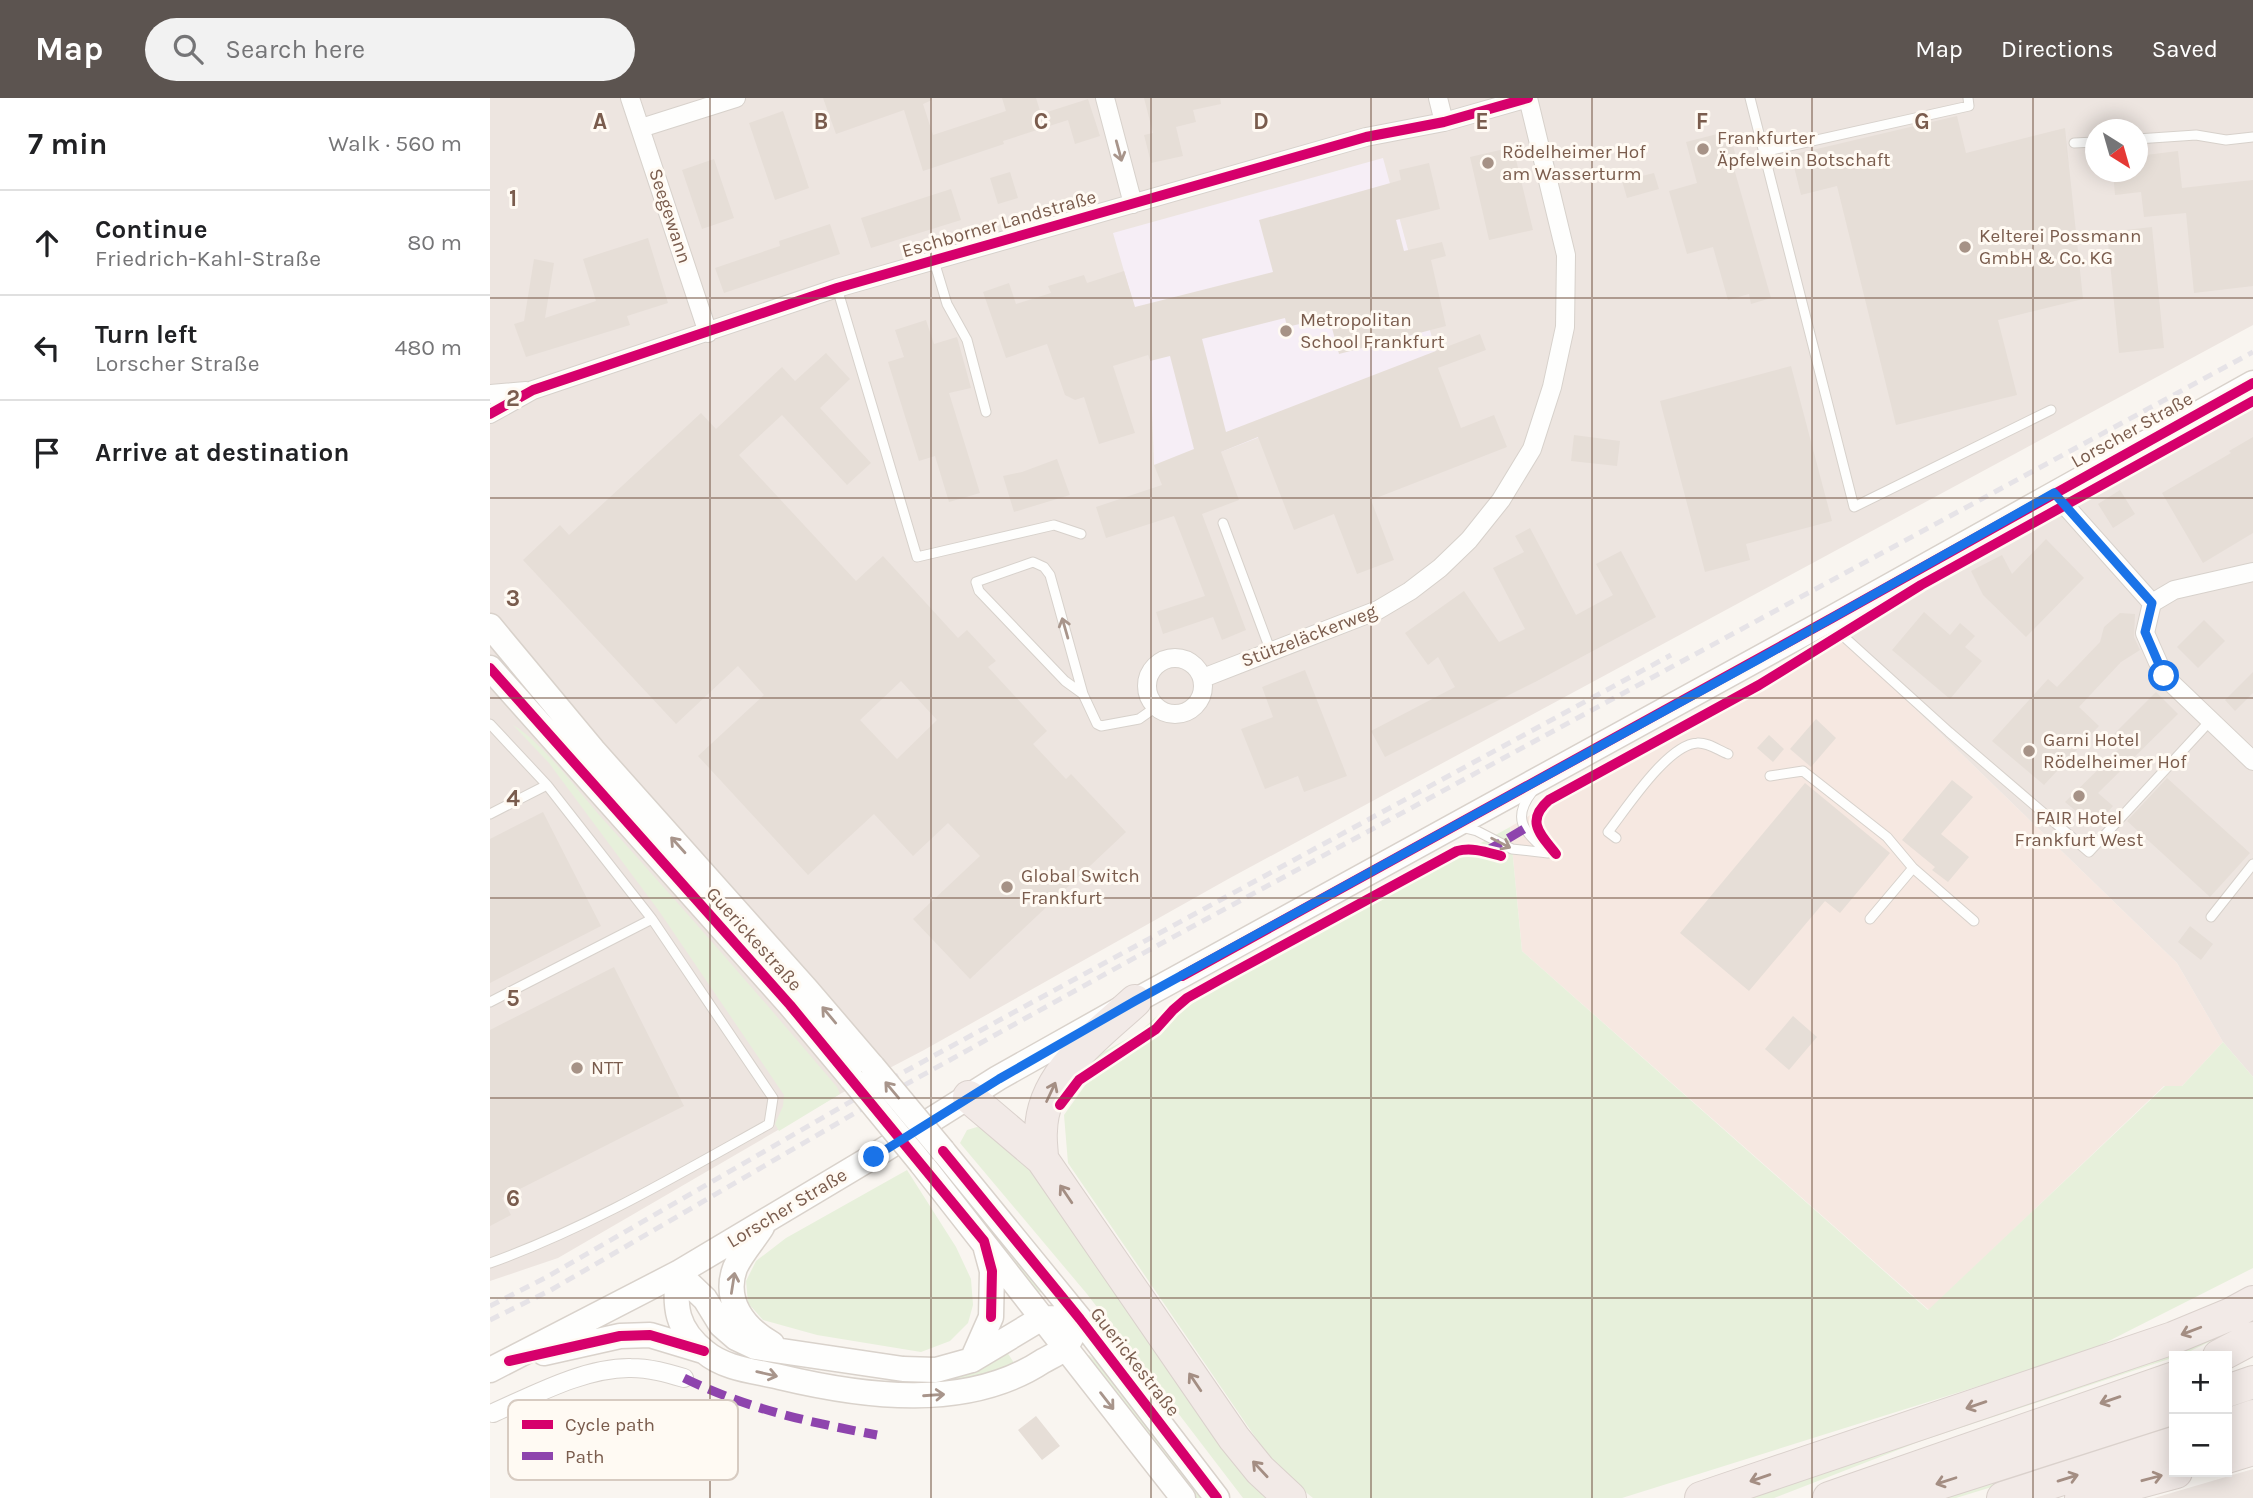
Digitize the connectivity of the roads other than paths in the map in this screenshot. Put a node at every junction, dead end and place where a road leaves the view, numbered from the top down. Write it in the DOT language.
graph roads {
  1 [pos="630,98"];
  2 [pos="736,98"];
  3 [pos="1105,98"];
  4 [pos="1438,98"];
  5 [pos="1528,98"];
  6 [pos="1750,98"];
  7 [pos="1968,98"];
  8 [pos="1444,122"];
  9 [pos="641,128"];
  10 [pos="2253,137"];
  11 [pos="2148,138"];
  12 [pos="2085,142"];
  13 [pos="2074,143"];
  14 [pos="1763,152"];
  15 [pos="1133,204"];
  16 [pos="934,261"];
  17 [pos="837,288"];
  18 [pos="708,333"];
  19 [pos="2253,383"];
  20 [pos="533,390"];
  21 [pos="490,394"];
  22 [pos="2051,410"];
  23 [pos="986,412"];
  24 [pos="490,414"];
  25 [pos="2054,493"];
  26 [pos="1223,523"];
  27 [pos="1081,534"];
  28 [pos="2253,572"];
  29 [pos="2152,603"];
  30 [pos="1832,618"];
  31 [pos="490,626"];
  32 [pos="1271,652"];
  33 [pos="490,668"];
  34 [pos="1203,678"];
  35 [pos="1083,694"];
  36 [pos="1156,707"];
  37 [pos="2210,721"];
  38 [pos="490,724"];
  39 [pos="1728,754"];
  40 [pos="2253,761"];
  41 [pos="1770,776"];
  42 [pos="1542,778"];
  43 [pos="547,786"];
  44 [pos="490,814"];
  45 [pos="1456,826"];
  46 [pos="1616,838"];
  47 [pos="2253,864"];
  48 [pos="1913,867"];
  49 [pos="2211,917"];
  50 [pos="652,919"];
  51 [pos="1870,919"];
  52 [pos="1974,921"];
  53 [pos="1135,1001"];
  54 [pos="490,1002"];
  55 [pos="862,1073"];
  56 [pos="969,1097"];
  57 [pos="1042,1159"];
  58 [pos="766,1221"];
  59 [pos="984,1241"];
  60 [pos="490,1264"];
  61 [pos="678,1273"];
  62 [pos="2253,1302"];
  63 [pos="1042,1318"];
  64 [pos="1080,1319"];
  65 [pos="2253,1338"];
  66 [pos="1065,1347"];
  67 [pos="704,1351"];
  68 [pos="785,1351"];
  69 [pos="2228,1351"];
  70 [pos="2253,1353"];
  71 [pos="2232,1359"];
  72 [pos="972,1360"];
  73 [pos="499,1365"];
  74 [pos="684,1378"];
  75 [pos="2169,1380"];
  76 [pos="2253,1382"];
  77 [pos="2232,1389"];
  78 [pos="520,1400"];
  79 [pos="508,1405"];
  80 [pos="2169,1410"];
  81 [pos="491,1411"];
  82 [pos="2253,1416"];
  83 [pos="2232,1423"];
  84 [pos="2169,1445"];
  85 [pos="2253,1449"];
  86 [pos="2232,1455"];
  87 [pos="2169,1474"];
  88 [pos="1183,1498"];
  89 [pos="1217,1498"];
  90 [pos="1290,1498"];
  91 [pos="1701,1498"];
  92 [pos="1829,1498"];
  93 [pos="1893,1498"];
  94 [pos="2003,1498"];
  95 [pos="2081,1498"];
  1 -- 9 [label="street, Seegewann"];
  2 -- 9 [label="street"];
  3 -- 15 [label="street, one-way"];
  4 -- 8 [label="street"];
  5 -- 8 [label="street, Eschborner Landstraße"];
  5 -- 32 [label="street, Stützeläckerweg"];
  6 -- 14 [label="lane"];
  7 -- 14 [label="lane"];
  8 -- 15 [label="street, Eschborner Landstraße"];
  9 -- 18 [label="street, Seegewann"];
  10 -- 11 [label="lane"];
  12 -- 13 [label="lane"];
  14 -- 22 [label="lane"];
  15 -- 16 [label="street, Eschborner Landstraße"];
  16 -- 17 [label="street, Eschborner Landstraße"];
  16 -- 23 [label="lane"];
  17 -- 18 [label="street, Eschborner Landstraße"];
  17 -- 27 [label="lane"];
  18 -- 20 [label="street, Eschborner Landstraße"];
  19 -- 25 [label="main road, Lorscher Straße"];
  20 -- 21 [label="street, Eschborner Landstraße"];
  20 -- 24 [label="street, Eschborner Landstraße"];
  25 -- 29 [label="street"];
  25 -- 30 [label="main road, Lorscher Straße"];
  26 -- 32 [label="lane"];
  28 -- 29 [label="street"];
  29 -- 37 [label="street"];
  30 -- 37 [label="lane"];
  30 -- 42 [label="main road, Lorscher Straße"];
  55 -- 31 [label="main road, Guerickestraße, one-way"];
  32 -- 34 [label="street, Stützeläckerweg"];
  33 -- 55 [label="main road, Guerickestraße"];
  34 -- 36 [label="street"];
  34 -- 36 [label="street"];
  35 -- 35 [label="lane, one-way"];
  35 -- 36 [label="lane"];
  37 -- 40 [label="street"];
  38 -- 43 [label="lane"];
  39 -- 46 [label="lane"];
  41 -- 48 [label="lane"];
  42 -- 45 [label="main road, Lorscher Straße"];
  45 -- 42 [label="lane, one-way"];
  43 -- 44 [label="lane"];
  43 -- 50 [label="lane"];
  45 -- 53 [label="main road, Lorscher Straße"];
  47 -- 49 [label="lane"];
  48 -- 51 [label="lane"];
  48 -- 52 [label="lane"];
  50 -- 54 [label="lane"];
  50 -- 60 [label="lane"];
  53 -- 56 [label="main road, Lorscher Straße"];
  57 -- 53 [label="highway, one-way"];
  55 -- 59 [label="main road, Guerickestraße, bridge"];
  64 -- 55 [label="main road, Guerickestraße, one-way, bridge"];
  56 -- 57 [label="highway"];
  56 -- 58 [label="main road, Lorscher Straße"];
  90 -- 57 [label="highway, one-way"];
  58 -- 61 [label="main road, Lorscher Straße"];
  68 -- 58 [label="main road, one-way"];
  59 -- 63 [label="main road, Guerickestraße"];
  59 -- 72 [label="main road"];
  61 -- 67 [label="main road"];
  61 -- 68 [label="main road"];
  61 -- 73 [label="main road, Lorscher Straße"];
  62 -- 91 [label="highway, one-way"];
  63 -- 64 [label="main road"];
  63 -- 66 [label="main road, Guerickestraße"];
  63 -- 72 [label="main road"];
  64 -- 66 [label="main road"];
  64 -- 89 [label="main road, Guerickestraße"];
  65 -- 69 [label="highway"];
  67 -- 66 [label="main road, one-way"];
  66 -- 88 [label="main road, Guerickestraße, one-way"];
  67 -- 73 [label="main road"];
  68 -- 72 [label="main road"];
  70 -- 71 [label="highway"];
  74 -- 78 [label="street"];
  75 -- 92 [label="highway, one-way"];
  76 -- 77 [label="highway"];
  79 -- 81 [label="street"];
  80 -- 93 [label="highway, one-way"];
  82 -- 83 [label="highway"];
  94 -- 84 [label="highway, one-way"];
  85 -- 86 [label="highway"];
  95 -- 87 [label="highway, one-way"];
}
